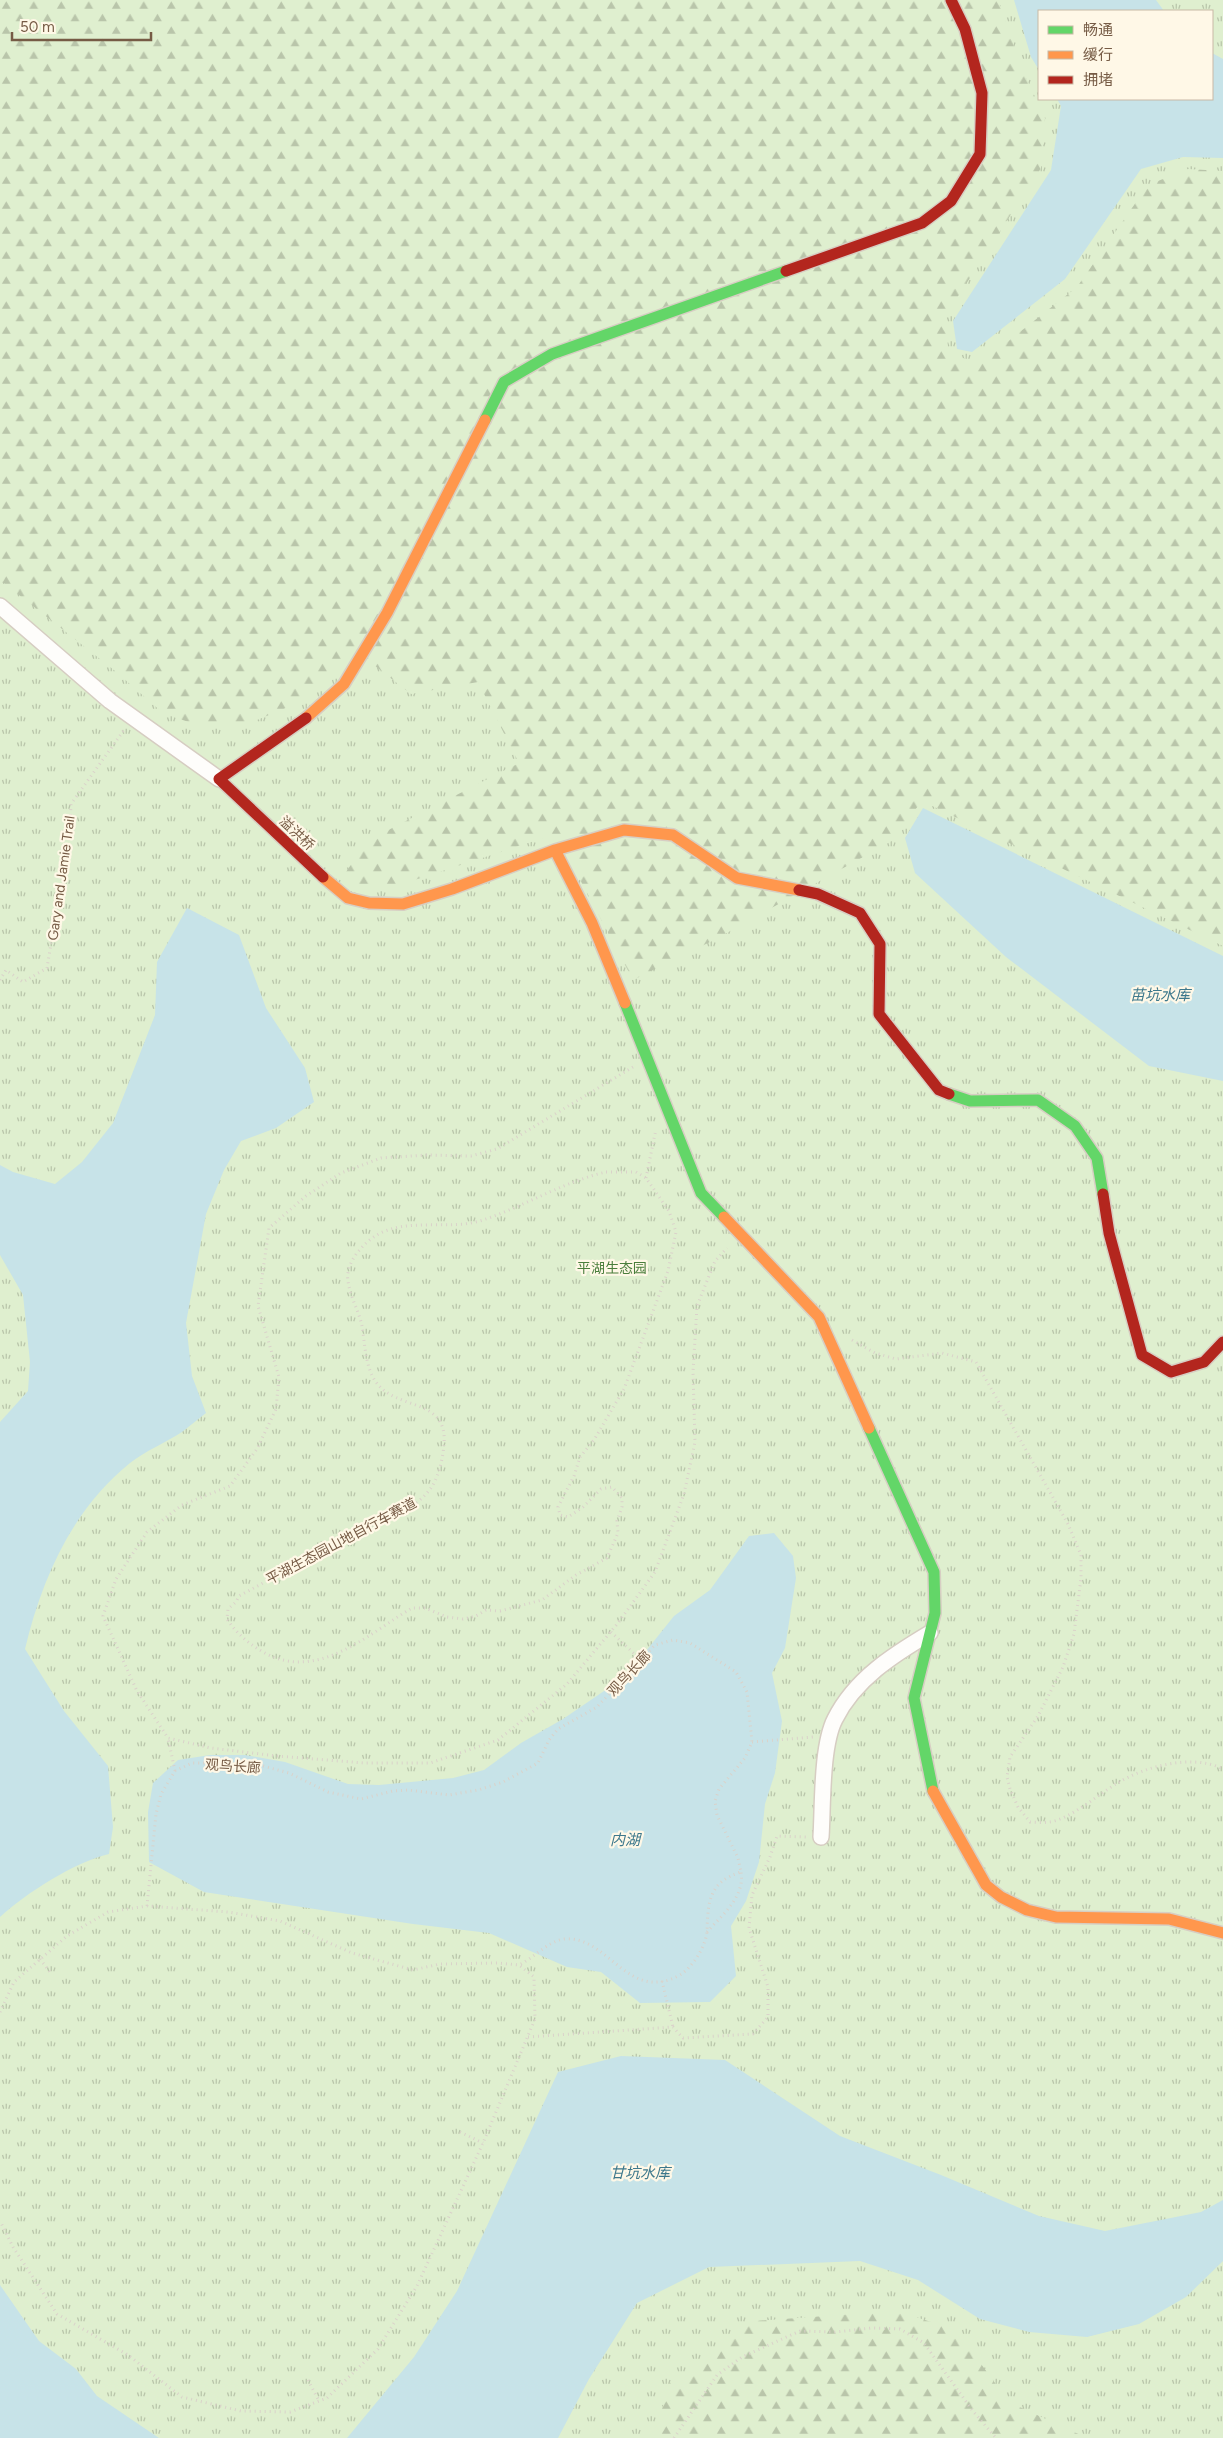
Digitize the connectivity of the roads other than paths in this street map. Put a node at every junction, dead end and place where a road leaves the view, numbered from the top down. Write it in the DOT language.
graph roads {
  1 [pos="951,0"];
  2 [pos="0,606"];
  3 [pos="219,779"];
  4 [pos="555,850"];
  5 [pos="1223,1342"];
  6 [pos="930,1633"];
  7 [pos="821,1837"];
  8 [pos="1223,1933"];
  1 -- 3 [label="street"];
  2 -- 3 [label="street"];
  3 -- 4 [label="street, 溢洪桥"];
  4 -- 5 [label="street, 溢洪桥"];
  4 -- 6 [label="street"];
  6 -- 7 [label="street"];
  6 -- 8 [label="street"];
}
